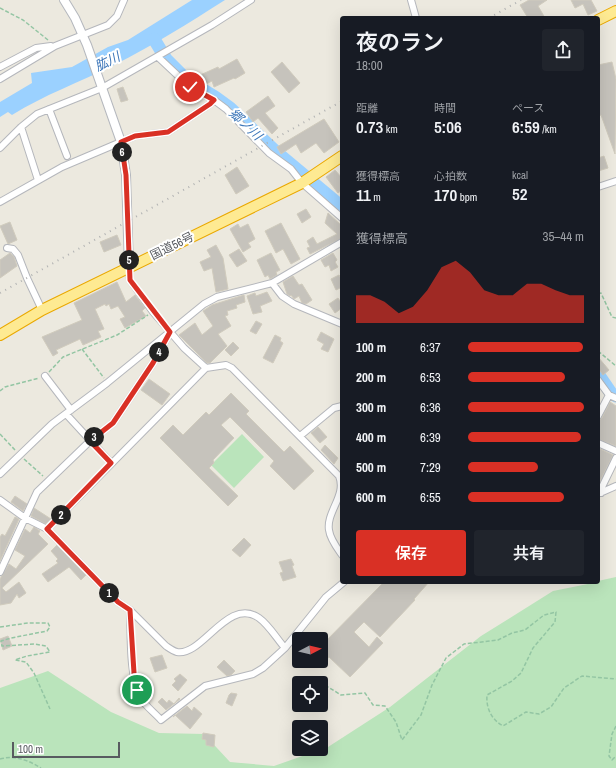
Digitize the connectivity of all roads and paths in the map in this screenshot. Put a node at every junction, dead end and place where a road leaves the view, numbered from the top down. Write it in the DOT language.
graph roads {
  1 [pos="64,0"];
  2 [pos="124,0"];
  3 [pos="251,0"];
  4 [pos="411,0"];
  5 [pos="0,8"];
  6 [pos="616,11"];
  7 [pos="415,16"];
  8 [pos="600,19"];
  9 [pos="83,35"];
  10 [pos="55,46"];
  11 [pos="158,57"];
  12 [pos="0,67"];
  13 [pos="0,79"];
  14 [pos="101,86"];
  15 [pos="214,100"];
  16 [pos="49,109"];
  17 [pos="21,126"];
  18 [pos="121,142"];
  19 [pos="0,148"];
  20 [pos="67,156"];
  21 [pos="340,157"];
  22 [pos="38,180"];
  23 [pos="616,181"];
  24 [pos="302,183"];
  25 [pos="600,186"];
  26 [pos="0,202"];
  27 [pos="340,216"];
  28 [pos="340,243"];
  29 [pos="7,248"];
  30 [pos="129,267"];
  31 [pos="272,283"];
  32 [pos="600,293"];
  33 [pos="42,310"];
  34 [pos="153,312"];
  35 [pos="616,318"];
  36 [pos="340,323"];
  37 [pos="170,332"];
  38 [pos="0,335"];
  39 [pos="82,348"];
  40 [pos="600,353"];
  41 [pos="616,366"];
  42 [pos="206,368"];
  43 [pos="45,376"];
  44 [pos="107,383"];
  45 [pos="600,383"];
  46 [pos="0,390"];
  47 [pos="609,395"];
  48 [pos="616,398"];
  49 [pos="340,406"];
  50 [pos="71,410"];
  51 [pos="600,412"];
  52 [pos="66,414"];
  53 [pos="300,436"];
  54 [pos="90,441"];
  55 [pos="600,444"];
  56 [pos="616,451"];
  57 [pos="616,458"];
  58 [pos="111,463"];
  59 [pos="0,474"];
  60 [pos="340,478"];
  61 [pos="616,486"];
  62 [pos="340,493"];
  63 [pos="600,493"];
  64 [pos="0,500"];
  65 [pos="25,518"];
  66 [pos="47,529"];
  67 [pos="340,552"];
  68 [pos="0,572"];
  69 [pos="342,584"];
  70 [pos="130,610"];
  71 [pos="0,627"];
  72 [pos="285,648"];
  73 [pos="616,679"];
  74 [pos="328,687"];
  75 [pos="50,709"];
  76 [pos="616,726"];
  77 [pos="616,756"];
  78 [pos="0,759"];
  79 [pos="41,768"];
  1 -- 9 [label="main road"];
  2 -- 9 [label="street"];
  3 -- 11 [label="street"];
  4 -- 7 [label="street"];
  5 -- 10 [label="path"];
  6 -- 8 [label="highway"];
  9 -- 10 [label="street"];
  9 -- 14 [label="main road"];
  10 -- 12 [label="street"];
  10 -- 13 [label="street"];
  11 -- 14 [label="street"];
  11 -- 15 [label="street"];
  14 -- 16 [label="street"];
  14 -- 18 [label="main road"];
  15 -- 18 [label="street"];
  15 -- 24 [label="street"];
  16 -- 17 [label="street"];
  16 -- 20 [label="street"];
  17 -- 19 [label="street"];
  17 -- 22 [label="street"];
  18 -- 22 [label="street"];
  18 -- 30 [label="main road"];
  21 -- 24 [label="highway, 国道56号"];
  22 -- 26 [label="street"];
  23 -- 25 [label="street"];
  24 -- 27 [label="street"];
  24 -- 30 [label="highway, 国道56号"];
  28 -- 31 [label="street"];
  29 -- 33 [label="street"];
  30 -- 33 [label="highway, 国道56号"];
  30 -- 34 [label="street"];
  31 -- 36 [label="street"];
  31 -- 37 [label="street"];
  32 -- 35 [label="path"];
  33 -- 38 [label="highway, 国道56号"];
  34 -- 37 [label="street"];
  34 -- 39 [label="path"];
  37 -- 42 [label="street"];
  37 -- 44 [label="street"];
  37 -- 54 [label="street"];
  39 -- 43 [label="path"];
  39 -- 44 [label="path"];
  40 -- 41 [label="path"];
  42 -- 53 [label="street"];
  42 -- 58 [label="street"];
  43 -- 46 [label="path"];
  43 -- 50 [label="street"];
  44 -- 50 [label="street"];
  45 -- 47 [label="street"];
  47 -- 48 [label="street"];
  47 -- 51 [label="street"];
  49 -- 53 [label="street"];
  50 -- 52 [label="street"];
  52 -- 54 [label="street"];
  52 -- 59 [label="street"];
  53 -- 60 [label="street"];
  54 -- 58 [label="street"];
  54 -- 65 [label="street"];
  55 -- 56 [label="street"];
  57 -- 63 [label="street"];
  58 -- 66 [label="street"];
  61 -- 63 [label="street"];
  62 -- 67 [label="street"];
  64 -- 65 [label="street"];
  65 -- 66 [label="street"];
  65 -- 68 [label="street"];
  66 -- 70 [label="street"];
  69 -- 72 [label="street"];
  70 -- 72 [label="street"];
  70 -- 72 [label="street"];
  71 -- 75 [label="path"];
  73 -- 74 [label="path"];
  76 -- 77 [label="path"];
  78 -- 79 [label="path"];
}
